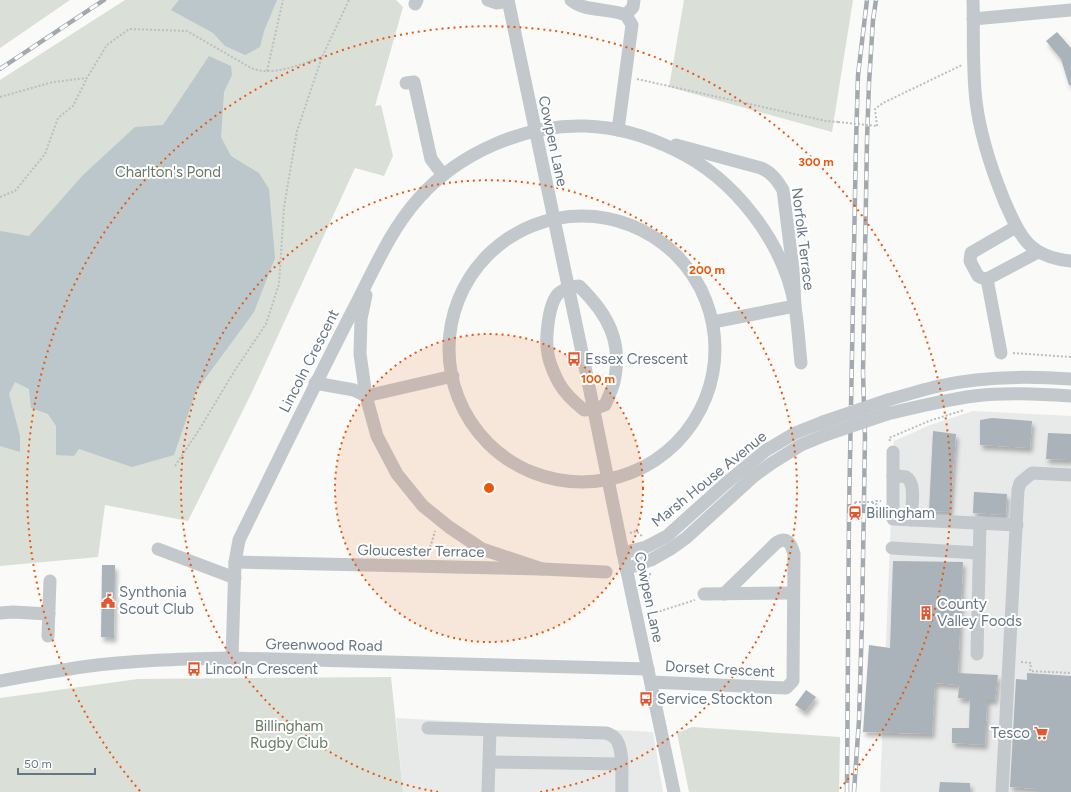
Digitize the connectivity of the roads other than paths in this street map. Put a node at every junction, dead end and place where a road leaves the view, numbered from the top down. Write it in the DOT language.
graph roads {
  1 [pos="488,0"];
  2 [pos="508,0"];
  3 [pos="571,0"];
  4 [pos="634,0"];
  5 [pos="973,0"];
  6 [pos="1071,10"];
  7 [pos="626,15"];
  8 [pos="973,19"];
  9 [pos="406,83"];
  10 [pos="618,130"];
  11 [pos="535,131"];
  12 [pos="652,139"];
  13 [pos="443,175"];
  14 [pos="554,220"];
  15 [pos="1016,227"];
  16 [pos="1038,252"];
  17 [pos="1071,261"];
  18 [pos="371,275"];
  19 [pos="987,279"];
  20 [pos="568,288"];
  21 [pos="795,306"];
  22 [pos="713,322"];
  23 [pos="999,353"];
  24 [pos="801,362"];
  25 [pos="453,376"];
  26 [pos="1071,379"];
  27 [pos="315,383"];
  28 [pos="366,396"];
  29 [pos="1071,396"];
  30 [pos="594,409"];
  31 [pos="824,429"];
  32 [pos="894,452"];
  33 [pos="1071,475"];
  34 [pos="893,476"];
  35 [pos="609,480"];
  36 [pos="911,520"];
  37 [pos="980,523"];
  38 [pos="1017,525"];
  39 [pos="156,548"];
  40 [pos="892,548"];
  41 [pos="482,549"];
  42 [pos="623,553"];
  43 [pos="979,553"];
  44 [pos="235,562"];
  45 [pos="477,568"];
  46 [pos="626,568"];
  47 [pos="542,569"];
  48 [pos="606,572"];
  49 [pos="235,578"];
  50 [pos="50,581"];
  51 [pos="793,593"];
  52 [pos="704,594"];
  53 [pos="724,594"];
  54 [pos="0,613"];
  55 [pos="49,614"];
  56 [pos="48,636"];
  57 [pos="977,654"];
  58 [pos="232,658"];
  59 [pos="648,669"];
  60 [pos="0,681"];
  61 [pos="651,682"];
  62 [pos="428,728"];
  63 [pos="490,730"];
  64 [pos="490,762"];
  65 [pos="621,764"];
  66 [pos="488,792"];
  67 [pos="622,792"];
  68 [pos="674,792"];
  69 [pos="1002,792"];
  1 -- 2 [label="street"];
  2 -- 11 [label="street, Cowpen Lane"];
  3 -- 7 [label="street"];
  4 -- 7 [label="street"];
  5 -- 8 [label="street"];
  6 -- 8 [label="street"];
  7 -- 10 [label="street"];
  8 -- 15 [label="street"];
  9 -- 13 [label="street"];
  10 -- 11 [label="street, Lincoln Crescent"];
  10 -- 12 [label="street, Lincoln Crescent"];
  11 -- 13 [label="street, Lincoln Crescent"];
  11 -- 14 [label="street, Cowpen Lane"];
  12 -- 21 [label="street"];
  12 -- 21 [label="street, Norfolk Terrace"];
  13 -- 18 [label="street, Lincoln Crescent"];
  14 -- 20 [label="street, Cowpen Lane"];
  14 -- 22 [label="street"];
  14 -- 25 [label="street"];
  15 -- 16 [label="street"];
  15 -- 19 [label="street"];
  16 -- 17 [label="street"];
  16 -- 19 [label="street"];
  18 -- 27 [label="street, Lincoln Crescent"];
  18 -- 28 [label="street"];
  19 -- 23 [label="street"];
  20 -- 30 [label="street, Cowpen Lane"];
  20 -- 30 [label="street"];
  20 -- 30 [label="street"];
  21 -- 22 [label="street, Norfolk Terrace"];
  21 -- 24 [label="street"];
  22 -- 35 [label="street"];
  25 -- 28 [label="street"];
  25 -- 35 [label="street"];
  26 -- 31 [label="street, Marsh House Avenue, bridge"];
  27 -- 28 [label="street"];
  27 -- 44 [label="street, Lincoln Crescent"];
  28 -- 41 [label="street"];
  29 -- 31 [label="street, Marsh House Avenue, bridge"];
  30 -- 35 [label="street, Cowpen Lane"];
  31 -- 42 [label="street, Marsh House Avenue"];
  31 -- 46 [label="street, Marsh House Avenue"];
  32 -- 34 [label="street"];
  33 -- 38 [label="street"];
  34 -- 36 [label="street"];
  34 -- 36 [label="street"];
  35 -- 42 [label="street, Cowpen Lane"];
  36 -- 37 [label="street"];
  37 -- 38 [label="street"];
  37 -- 43 [label="street"];
  38 -- 69 [label="street"];
  39 -- 49 [label="street"];
  40 -- 43 [label="street"];
  41 -- 45 [label="street"];
  41 -- 47 [label="street"];
  42 -- 46 [label="street, Cowpen Lane"];
  43 -- 57 [label="street"];
  44 -- 45 [label="street, Gloucester Terrace"];
  44 -- 49 [label="street, Lincoln Crescent"];
  45 -- 47 [label="street, Gloucester Terrace"];
  46 -- 59 [label="street, Cowpen Lane"];
  47 -- 48 [label="street, Gloucester Terrace"];
  49 -- 58 [label="street, Lincoln Crescent"];
  50 -- 55 [label="street"];
  51 -- 53 [label="street"];
  51 -- 53 [label="street, Dorset Crescent"];
  51 -- 61 [label="street, Dorset Crescent"];
  52 -- 53 [label="street"];
  54 -- 55 [label="street"];
  55 -- 56 [label="street"];
  58 -- 59 [label="street, Greenwood Road"];
  58 -- 60 [label="street, Greenwood Road"];
  59 -- 61 [label="street, Cowpen Lane"];
  61 -- 68 [label="street, Cowpen Lane"];
  62 -- 63 [label="street"];
  63 -- 64 [label="street"];
  63 -- 65 [label="street"];
  64 -- 65 [label="street"];
  64 -- 66 [label="street"];
  65 -- 67 [label="street"];
}
